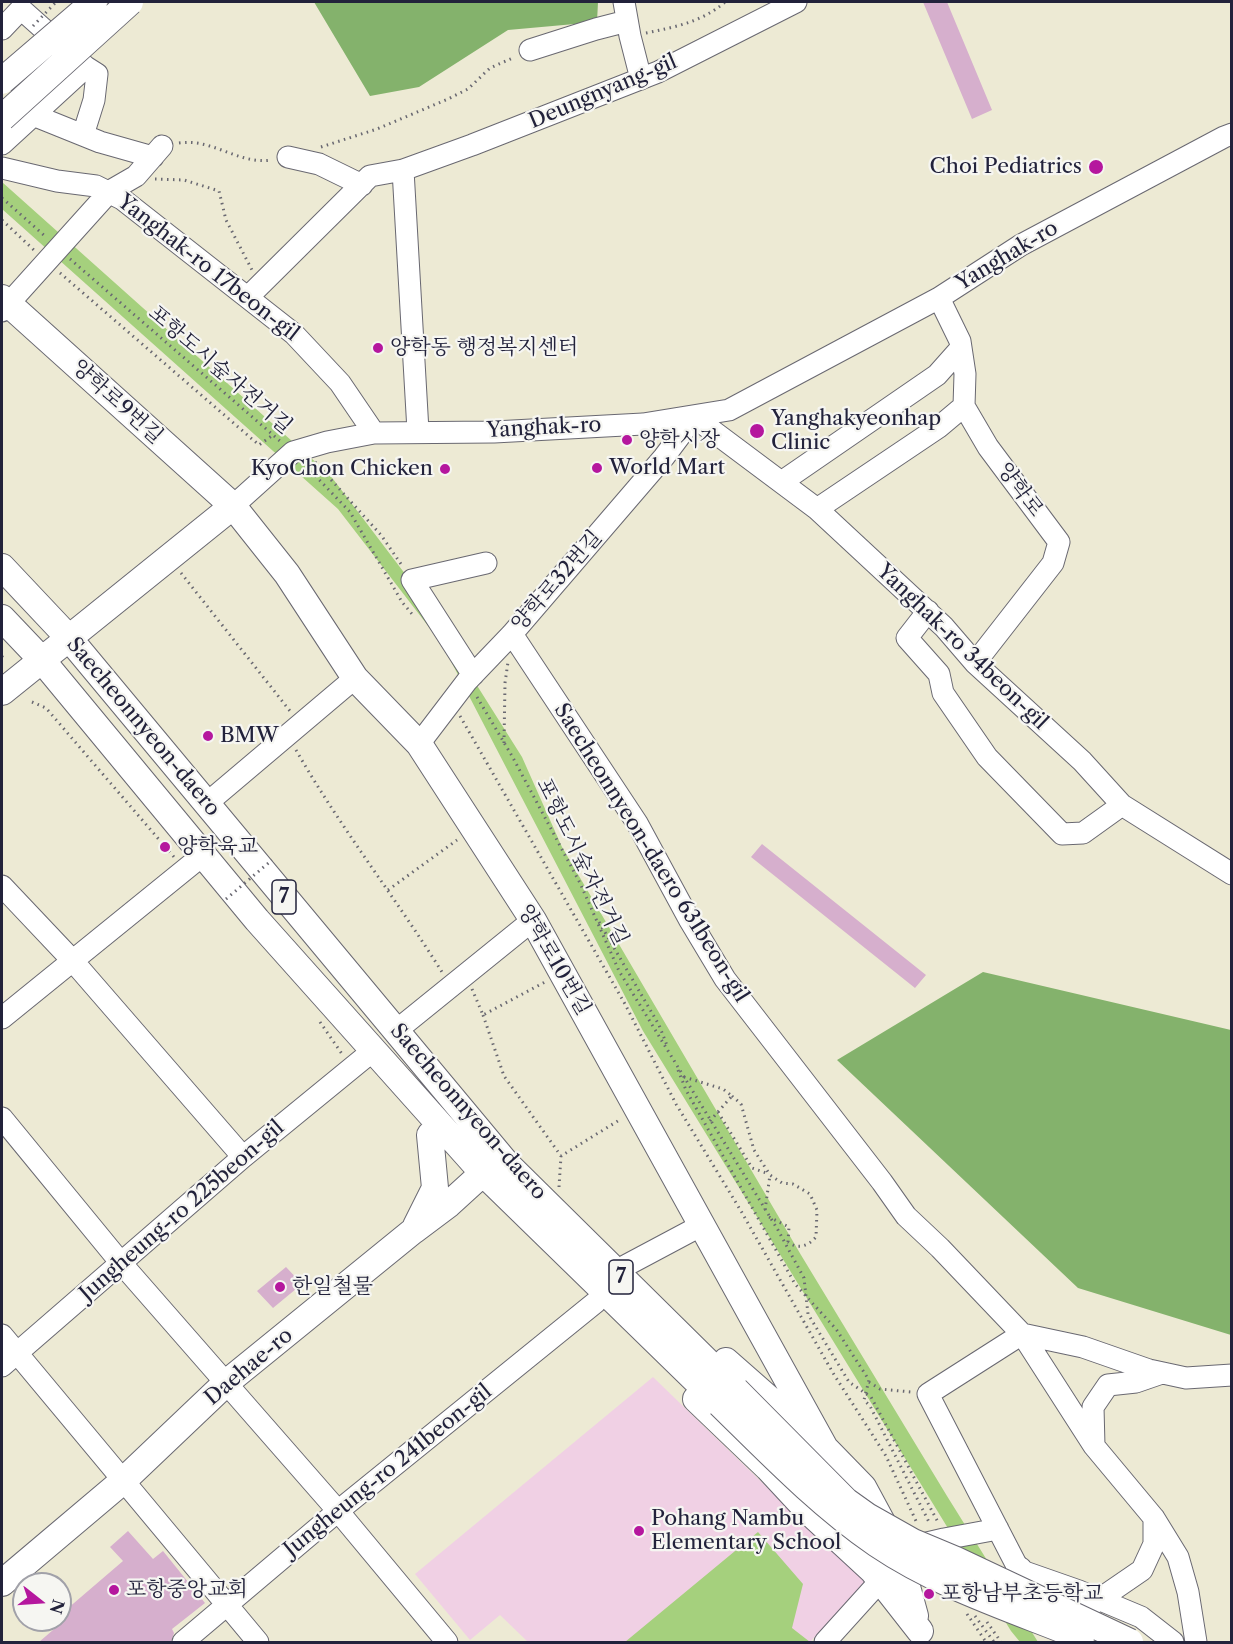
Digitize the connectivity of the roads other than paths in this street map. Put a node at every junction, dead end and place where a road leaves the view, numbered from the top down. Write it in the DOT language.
graph roads {
  1 [pos="94,2"];
  2 [pos="130,2"];
  3 [pos="796,2"];
  4 [pos="627,20"];
  5 [pos="2,29"];
  6 [pos="530,50"];
  7 [pos="86,67"];
  8 [pos="2,72"];
  9 [pos="641,79"];
  10 [pos="2,81"];
  11 [pos="67,84"];
  12 [pos="33,115"];
  13 [pos="2,118"];
  14 [pos="1232,134"];
  15 [pos="83,135"];
  16 [pos="2,144"];
  17 [pos="288,157"];
  18 [pos="2,168"];
  19 [pos="404,170"];
  20 [pos="362,184"];
  21 [pos="110,191"];
  22 [pos="254,291"];
  23 [pos="939,298"];
  24 [pos="4,304"];
  25 [pos="961,348"];
  26 [pos="964,406"];
  27 [pos="694,417"];
  28 [pos="418,431"];
  29 [pos="374,433"];
  30 [pos="783,482"];
  31 [pos="233,506"];
  32 [pos="817,509"];
  33 [pos="486,563"];
  34 [pos="2,567"];
  35 [pos="928,611"];
  36 [pos="2,618"];
  37 [pos="512,634"];
  38 [pos="68,637"];
  39 [pos="41,659"];
  40 [pos="975,663"];
  41 [pos="355,678"];
  42 [pos="470,678"];
  43 [pos="2,692"];
  44 [pos="419,744"];
  45 [pos="206,804"];
  46 [pos="1122,805"];
  47 [pos="203,855"];
  48 [pos="1232,874"];
  49 [pos="2,886"];
  50 [pos="533,920"];
  51 [pos="72,960"];
  52 [pos="337,1012"];
  53 [pos="2,1018"];
  54 [pos="398,1030"];
  55 [pos="364,1058"];
  56 [pos="2,1118"];
  57 [pos="430,1135"];
  58 [pos="243,1157"];
  59 [pos="491,1169"];
  60 [pos="702,1225"];
  61 [pos="413,1231"];
  62 [pos="121,1263"];
  63 [pos="625,1266"];
  64 [pos="596,1302"];
  65 [pos="1022,1334"];
  66 [pos="2,1335"];
  67 [pos="10,1360"];
  68 [pos="1162,1373"];
  69 [pos="1232,1375"];
  70 [pos="226,1383"];
  71 [pos="728,1397"];
  72 [pos="1095,1446"];
  73 [pos="834,1456"];
  74 [pos="124,1480"];
  75 [pos="338,1511"];
  76 [pos="1154,1518"];
  77 [pos="819,1521"];
  78 [pos="998,1529"];
  79 [pos="897,1550"];
  80 [pos="1019,1570"];
  81 [pos="880,1580"];
  82 [pos="2,1583"];
  83 [pos="1099,1599"];
  84 [pos="227,1604"];
  85 [pos="923,1637"];
  86 [pos="183,1642"];
  87 [pos="258,1642"];
  88 [pos="447,1642"];
  89 [pos="825,1642"];
  90 [pos="1069,1642"];
  91 [pos="1073,1642"];
  92 [pos="1092,1642"];
  93 [pos="1130,1642"];
  94 [pos="1173,1642"];
  95 [pos="1196,1642"];
  1 -- 10 [label="main road, bridge"];
  2 -- 13 [label="main road, bridge"];
  3 -- 9 [label="street, Deungnyang-gil"];
  4 -- 6 [label="street"];
  4 -- 9 [label="street"];
  5 -- 7 [label="street"];
  7 -- 11 [label="street"];
  7 -- 15 [label="street"];
  8 -- 11 [label="street"];
  9 -- 19 [label="street, Deungnyang-gil"];
  11 -- 12 [label="street"];
  12 -- 15 [label="street"];
  12 -- 16 [label="street"];
  14 -- 23 [label="street, Yanghak-ro"];
  15 -- 21 [label="street"];
  17 -- 20 [label="street"];
  18 -- 21 [label="street, Yanghak-ro 17beon-gil"];
  19 -- 20 [label="street, Deungnyang-gil"];
  19 -- 28 [label="street"];
  20 -- 22 [label="street, Deungnyang-gil"];
  21 -- 22 [label="street, Yanghak-ro 17beon-gil"];
  21 -- 24 [label="street"];
  22 -- 29 [label="street, Yanghak-ro 17beon-gil"];
  23 -- 25 [label="street"];
  23 -- 27 [label="street, Yanghak-ro"];
  24 -- 31 [label="main road, 양학로9번길"];
  25 -- 26 [label="street"];
  25 -- 30 [label="street"];
  26 -- 32 [label="street"];
  26 -- 40 [label="street, 양학로"];
  27 -- 28 [label="street, Yanghak-ro"];
  27 -- 30 [label="street, Yanghak-ro 34beon-gil"];
  27 -- 37 [label="street, 양학로32번길"];
  28 -- 29 [label="street, Yanghak-ro"];
  29 -- 31 [label="street, Yanghak-ro"];
  30 -- 32 [label="street, Yanghak-ro 34beon-gil"];
  31 -- 38 [label="main road, Yanghak-ro"];
  31 -- 41 [label="main road, 양학로10번길"];
  32 -- 35 [label="street, Yanghak-ro 34beon-gil"];
  33 -- 42 [label="street"];
  34 -- 38 [label="main road, Saecheonnyeon-daero / 7"];
  35 -- 40 [label="street, Yanghak-ro 34beon-gil"];
  35 -- 46 [label="street"];
  36 -- 39 [label="main road, Saecheonnyeon-daero / 7"];
  37 -- 42 [label="street, 양학로32번길"];
  37 -- 65 [label="street, Saecheonnyeon-daero 631beon-gil"];
  38 -- 39 [label="main road, Yanghak-ro"];
  38 -- 45 [label="main road, Saecheonnyeon-daero / 7"];
  39 -- 43 [label="main road, Yanghak-ro"];
  39 -- 47 [label="main road, Saecheonnyeon-daero / 7"];
  40 -- 46 [label="street, Yanghak-ro 34beon-gil"];
  41 -- 44 [label="main road, 양학로10번길"];
  41 -- 45 [label="street"];
  42 -- 44 [label="street, 양학로32번길"];
  44 -- 50 [label="main road, 양학로10번길"];
  45 -- 54 [label="main road, Saecheonnyeon-daero / 7"];
  46 -- 48 [label="street, Yanghak-ro 34beon-gil"];
  47 -- 51 [label="street"];
  47 -- 52 [label="main road, Saecheonnyeon-daero / 7"];
  49 -- 51 [label="street"];
  50 -- 54 [label="street"];
  50 -- 60 [label="main road, 양학로10번길"];
  51 -- 53 [label="street"];
  51 -- 58 [label="street"];
  52 -- 55 [label="main road"];
  52 -- 59 [label="main road, Saecheonnyeon-daero / 7"];
  54 -- 59 [label="main road, Saecheonnyeon-daero / 7"];
  55 -- 57 [label="main road"];
  55 -- 58 [label="street, Jungheung-ro 225beon-gil"];
  56 -- 62 [label="street"];
  57 -- 59 [label="main road"];
  57 -- 61 [label="main road"];
  58 -- 62 [label="street, Jungheung-ro 225beon-gil"];
  59 -- 61 [label="main road, Daehae-ro"];
  59 -- 63 [label="main road"];
  59 -- 64 [label="main road"];
  59 -- 71 [label="main road, Saecheonnyeon-daero / 7"];
  60 -- 63 [label="street"];
  60 -- 73 [label="main road, 양학로10번길"];
  61 -- 70 [label="main road, Daehae-ro"];
  62 -- 67 [label="street, Jungheung-ro 225beon-gil"];
  62 -- 70 [label="street"];
  63 -- 73 [label="main road"];
  64 -- 75 [label="street, Jungheung-ro 241beon-gil"];
  64 -- 77 [label="main road"];
  65 -- 68 [label="street"];
  65 -- 72 [label="street, Saecheonnyeon-daero 631beon-gil"];
  65 -- 78 [label="street"];
  66 -- 67 [label="street"];
  67 -- 74 [label="street"];
  68 -- 69 [label="street"];
  68 -- 72 [label="street"];
  70 -- 74 [label="main road, Daehae-ro"];
  70 -- 75 [label="street"];
  71 -- 92 [label="main road, Saecheonnyeon-daero, bridge"];
  71 -- 93 [label="main road, Saecheonnyeon-daero, bridge"];
  72 -- 76 [label="street, Saecheonnyeon-daero 631beon-gil"];
  73 -- 77 [label="main road"];
  73 -- 79 [label="main road"];
  74 -- 82 [label="main road, Daehae-ro"];
  74 -- 84 [label="street"];
  75 -- 84 [label="street, Jungheung-ro 241beon-gil"];
  75 -- 88 [label="street"];
  76 -- 83 [label="street"];
  76 -- 95 [label="street, Saecheonnyeon-daero 631beon-gil"];
  77 -- 81 [label="main road"];
  78 -- 79 [label="street"];
  78 -- 80 [label="street"];
  79 -- 81 [label="street"];
  79 -- 85 [label="main road"];
  80 -- 83 [label="street"];
  80 -- 90 [label="main road"];
  81 -- 85 [label="main road"];
  81 -- 89 [label="street"];
  83 -- 91 [label="street"];
  83 -- 94 [label="street"];
  84 -- 86 [label="street, Jungheung-ro 241beon-gil"];
  84 -- 87 [label="street"];
}
